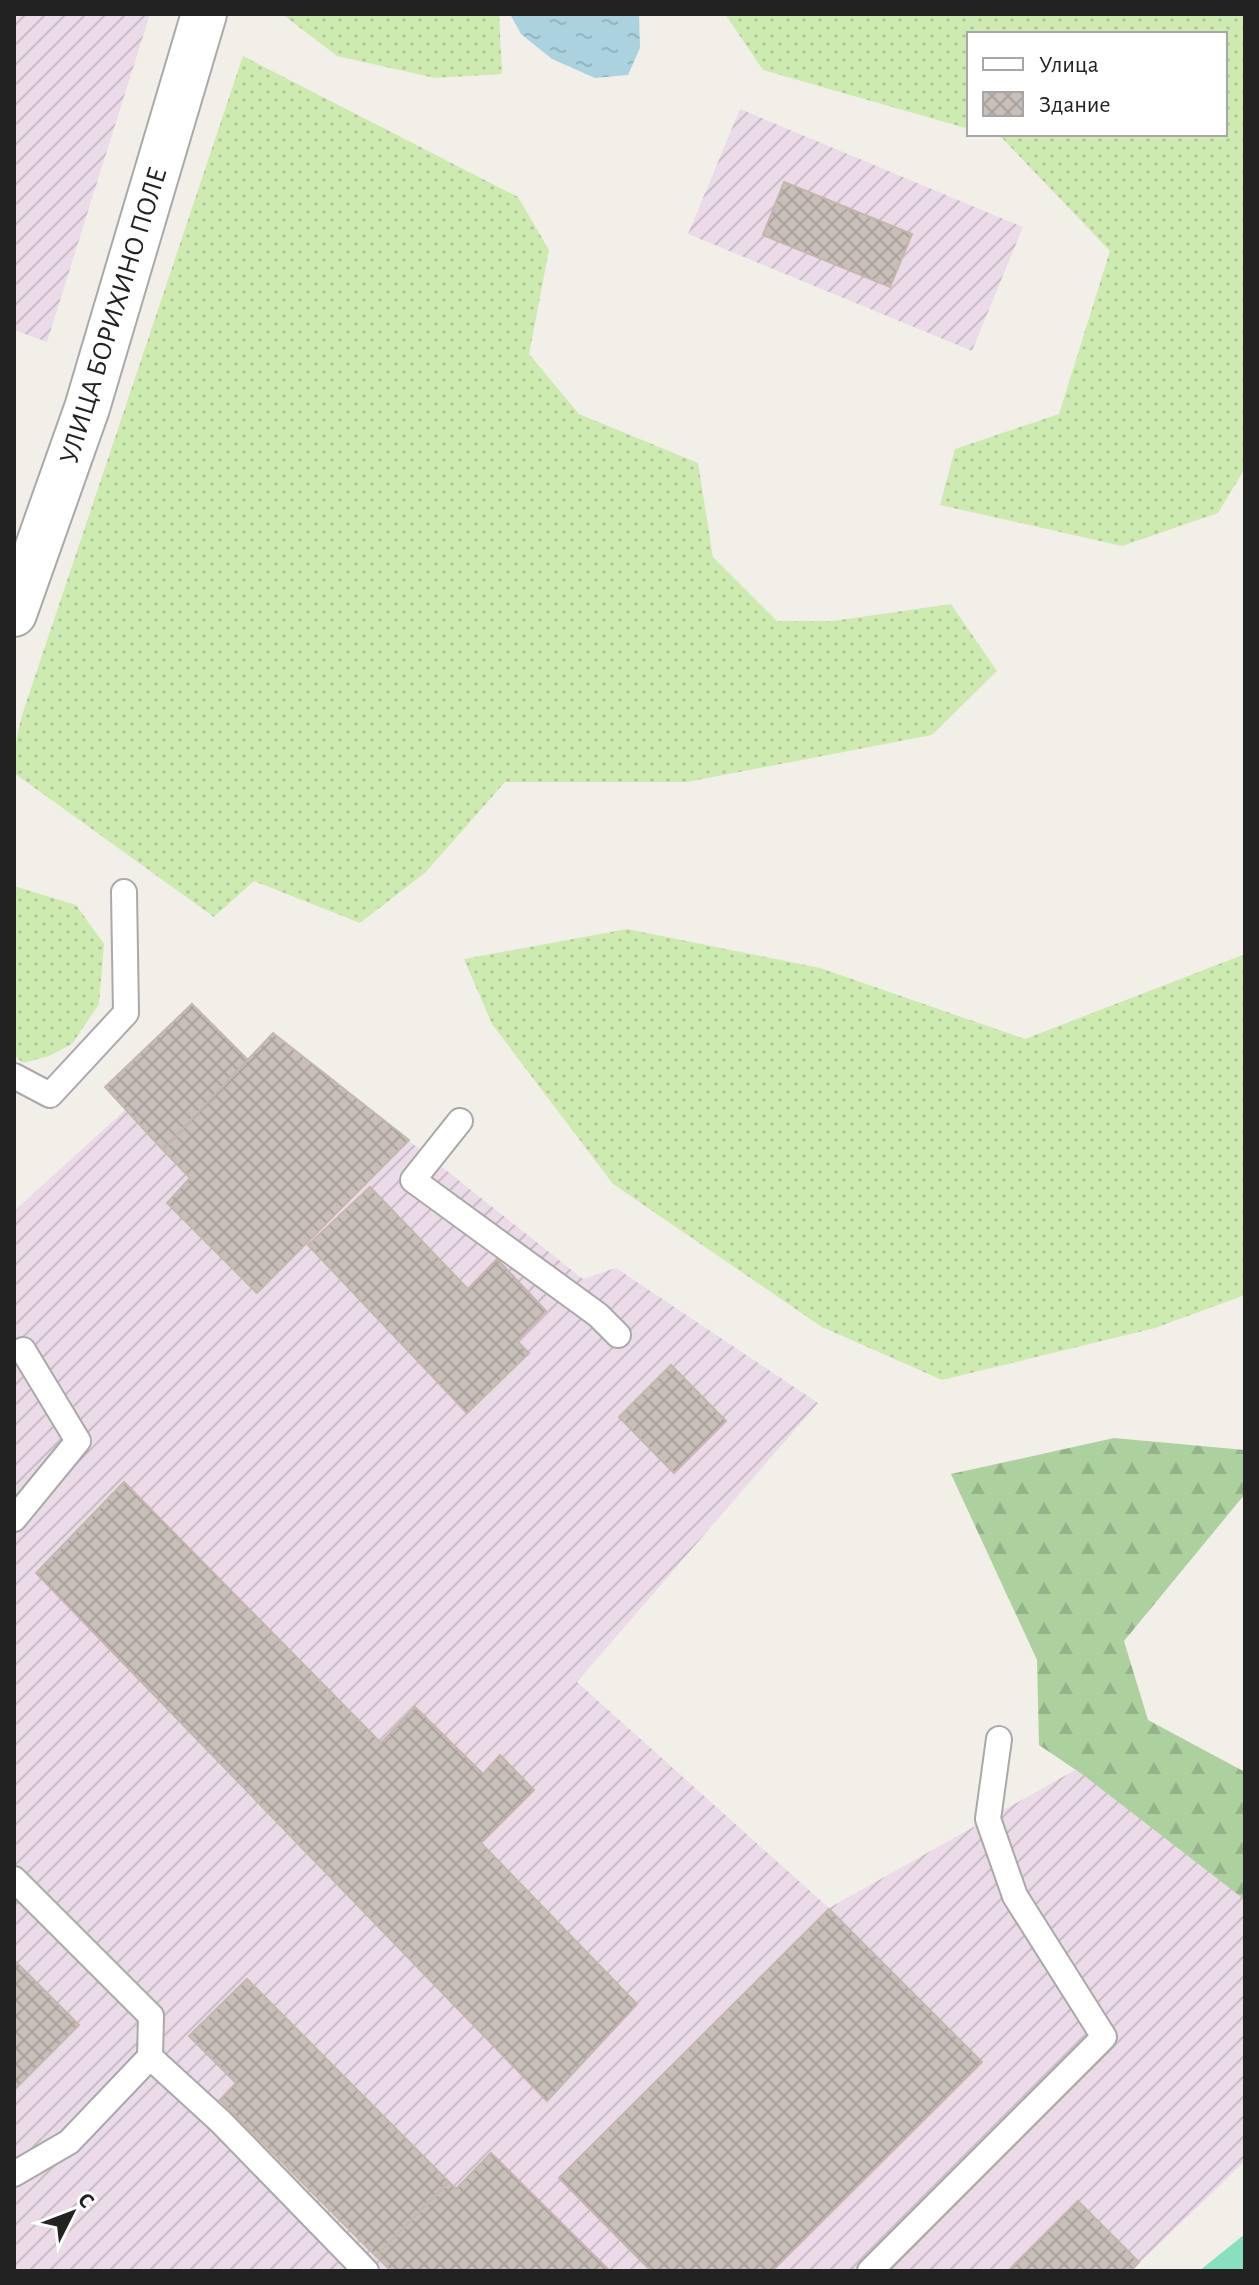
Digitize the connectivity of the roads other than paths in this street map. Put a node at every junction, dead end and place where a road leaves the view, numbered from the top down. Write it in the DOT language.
graph roads {
  1 [pos="204,14"];
  2 [pos="14,614"];
  3 [pos="124,892"];
  4 [pos="14,1076"];
  5 [pos="460,1121"];
  6 [pos="618,1335"];
  7 [pos="23,1350"];
  8 [pos="14,1519"];
  9 [pos="999,1739"];
  10 [pos="14,1879"];
  11 [pos="150,2057"];
  12 [pos="14,2174"];
  13 [pos="366,2271"];
  14 [pos="870,2271"];
  1 -- 2 [label="street, УЛИЦА БОРИХИНО ПОЛЕ"];
  3 -- 4 [label="lane"];
  5 -- 6 [label="lane"];
  7 -- 8 [label="lane"];
  9 -- 14 [label="lane"];
  10 -- 11 [label="lane"];
  11 -- 12 [label="lane"];
  11 -- 13 [label="lane"];
}
